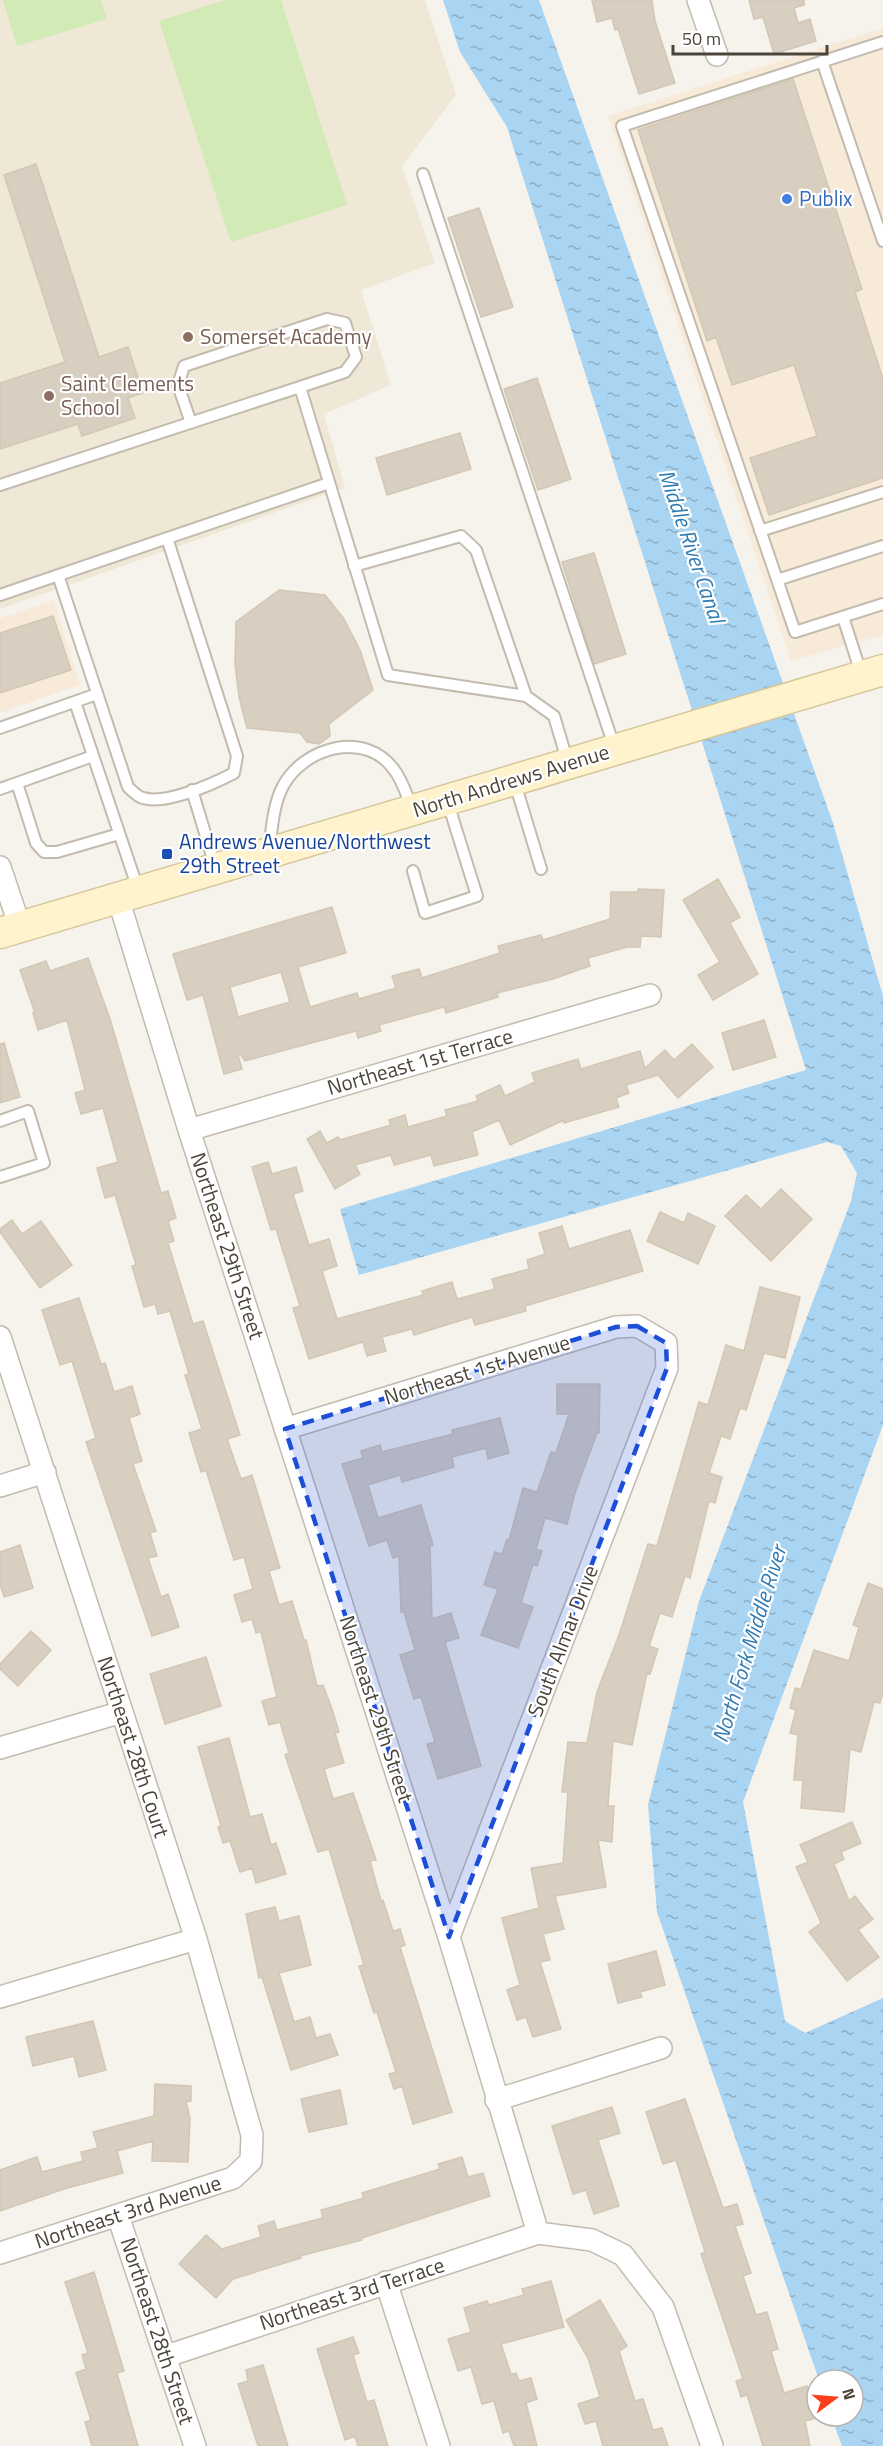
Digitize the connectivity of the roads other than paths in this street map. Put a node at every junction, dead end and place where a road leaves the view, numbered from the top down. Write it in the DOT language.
graph roads {
  1 [pos="698,0"];
  2 [pos="883,42"];
  3 [pos="717,55"];
  4 [pos="822,61"];
  5 [pos="423,174"];
  6 [pos="883,241"];
  7 [pos="300,387"];
  8 [pos="191,423"];
  9 [pos="329,483"];
  10 [pos="0,485"];
  11 [pos="883,492"];
  12 [pos="760,531"];
  13 [pos="167,538"];
  14 [pos="883,546"];
  15 [pos="354,566"];
  16 [pos="58,575"];
  17 [pos="777,580"];
  18 [pos="0,595"];
  19 [pos="883,604"];
  20 [pos="843,617"];
  21 [pos="873,673"];
  22 [pos="97,694"];
  23 [pos="526,696"];
  24 [pos="75,702"];
  25 [pos="0,728"];
  26 [pos="615,750"];
  27 [pos="93,756"];
  28 [pos="568,764"];
  29 [pos="514,780"];
  30 [pos="17,783"];
  31 [pos="0,789"];
  32 [pos="192,790"];
  33 [pos="447,800"];
  34 [pos="414,810"];
  35 [pos="119,834"];
  36 [pos="269,853"];
  37 [pos="0,867"];
  38 [pos="216,869"];
  39 [pos="541,869"];
  40 [pos="413,871"];
  41 [pos="128,895"];
  42 [pos="10,930"];
  43 [pos="650,995"];
  44 [pos="0,1121"];
  45 [pos="189,1130"];
  46 [pos="0,1177"];
  47 [pos="0,1337"];
  48 [pos="666,1343"];
  49 [pos="285,1429"];
  50 [pos="45,1472"];
  51 [pos="0,1486"];
  52 [pos="122,1712"];
  53 [pos="0,1748"];
  54 [pos="449,1937"];
  55 [pos="196,1939"];
  56 [pos="0,1997"];
  57 [pos="661,2048"];
  58 [pos="496,2100"];
  59 [pos="251,2161"];
  60 [pos="118,2216"];
  61 [pos="538,2233"];
  62 [pos="0,2253"];
  63 [pos="386,2282"];
  64 [pos="167,2356"];
  65 [pos="195,2446"];
  66 [pos="439,2446"];
  67 [pos="712,2446"];
  1 -- 3 [label="street"];
  2 -- 4 [label="lane"];
  4 -- 6 [label="lane"];
  4 -- 12 [label="lane"];
  5 -- 26 [label="lane"];
  7 -- 8 [label="lane"];
  7 -- 8 [label="lane"];
  7 -- 9 [label="lane"];
  8 -- 10 [label="lane"];
  9 -- 13 [label="lane"];
  9 -- 15 [label="lane"];
  11 -- 12 [label="lane"];
  12 -- 17 [label="lane"];
  13 -- 16 [label="lane"];
  13 -- 32 [label="lane"];
  14 -- 17 [label="lane"];
  15 -- 23 [label="lane"];
  15 -- 23 [label="lane"];
  16 -- 18 [label="lane"];
  16 -- 22 [label="lane"];
  17 -- 20 [label="lane"];
  19 -- 20 [label="lane"];
  20 -- 21 [label="lane"];
  21 -- 26 [label="main road, North Andrews Avenue"];
  22 -- 24 [label="lane"];
  22 -- 32 [label="lane"];
  23 -- 28 [label="lane"];
  24 -- 25 [label="lane"];
  24 -- 27 [label="lane"];
  26 -- 28 [label="main road, North Andrews Avenue"];
  27 -- 30 [label="lane"];
  27 -- 35 [label="lane"];
  28 -- 29 [label="main road, North Andrews Avenue"];
  29 -- 33 [label="main road, North Andrews Avenue"];
  29 -- 39 [label="lane"];
  30 -- 31 [label="lane"];
  30 -- 35 [label="lane"];
  32 -- 38 [label="lane"];
  33 -- 34 [label="main road, North Andrews Avenue"];
  33 -- 40 [label="lane"];
  34 -- 36 [label="main road, North Andrews Avenue"];
  34 -- 36 [label="lane"];
  35 -- 41 [label="lane"];
  36 -- 38 [label="main road, North Andrews Avenue"];
  37 -- 42 [label="street"];
  38 -- 41 [label="main road, North Andrews Avenue"];
  41 -- 42 [label="main road, North Andrews Avenue"];
  41 -- 45 [label="street, Northeast 29th Street"];
  43 -- 45 [label="street, Northeast 1st Terrace"];
  44 -- 46 [label="lane"];
  45 -- 49 [label="street, Northeast 29th Street"];
  47 -- 50 [label="street, Northeast 28th Court"];
  48 -- 49 [label="street, Northeast 1st Avenue"];
  48 -- 54 [label="street, South Almar Drive"];
  49 -- 54 [label="street, Northeast 29th Street"];
  50 -- 51 [label="street"];
  50 -- 52 [label="street, Northeast 28th Court"];
  52 -- 53 [label="street"];
  52 -- 55 [label="street, Northeast 28th Court"];
  54 -- 58 [label="street, Northeast 29th Street"];
  55 -- 56 [label="street"];
  55 -- 59 [label="street, Northeast 28th Court"];
  57 -- 58 [label="street"];
  58 -- 61 [label="street, Northeast 29th Street"];
  59 -- 60 [label="street, Northeast 3rd Avenue"];
  60 -- 62 [label="street, Northeast 3rd Avenue"];
  60 -- 64 [label="street, Northeast 28th Street"];
  61 -- 63 [label="street, Northeast 3rd Terrace"];
  61 -- 67 [label="street"];
  63 -- 64 [label="street, Northeast 3rd Terrace"];
  63 -- 66 [label="street"];
  64 -- 65 [label="street, Northeast 28th Street"];
}
